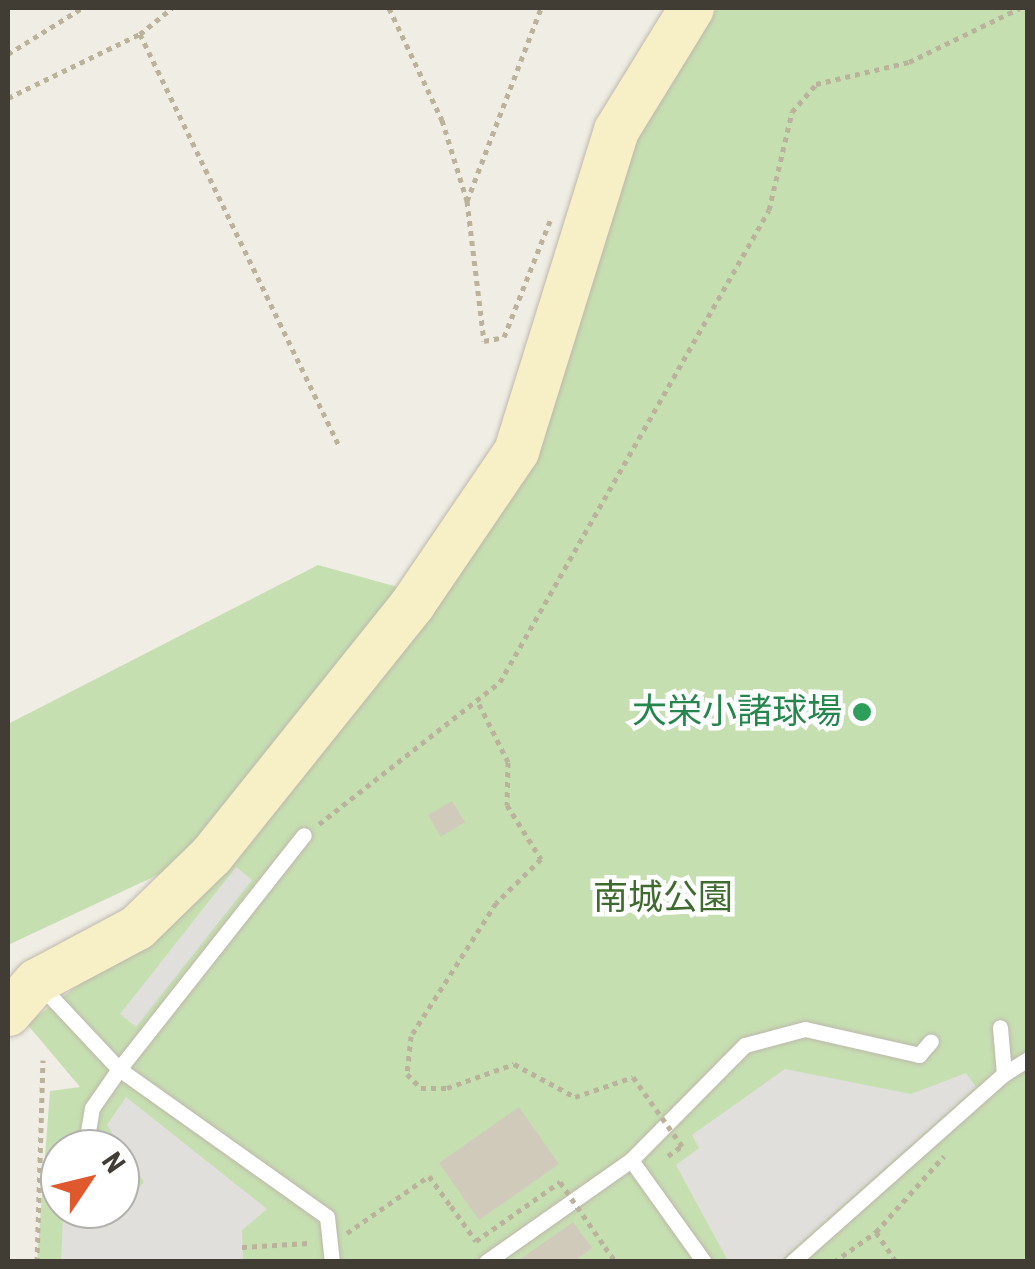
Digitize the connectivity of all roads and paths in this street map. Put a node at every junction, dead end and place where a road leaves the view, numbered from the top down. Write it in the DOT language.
graph roads {
  1 [pos="82,8"];
  2 [pos="172,8"];
  3 [pos="389,8"];
  4 [pos="541,8"];
  5 [pos="690,8"];
  6 [pos="1020,8"];
  7 [pos="140,34"];
  8 [pos="8,54"];
  9 [pos="8,98"];
  10 [pos="466,201"];
  11 [pos="582,222"];
  12 [pos="340,447"];
  13 [pos="479,704"];
  14 [pos="304,835"];
  15 [pos="22,997"];
  16 [pos="1000,1027"];
  17 [pos="932,1041"];
  18 [pos="43,1060"];
  19 [pos="1028,1060"];
  20 [pos="119,1070"];
  21 [pos="1004,1074"];
  22 [pos="945,1128"];
  23 [pos="88,1129"];
  24 [pos="630,1160"];
  25 [pos="669,1172"];
  26 [pos="366,1220"];
  27 [pos="876,1232"];
  28 [pos="334,1242"];
  29 [pos="242,1247"];
  30 [pos="37,1262"];
  31 [pos="332,1262"];
  32 [pos="486,1262"];
  33 [pos="616,1262"];
  34 [pos="704,1262"];
  35 [pos="792,1262"];
  36 [pos="834,1262"];
  37 [pos="896,1262"];
  1 -- 8 [label="path"];
  2 -- 7 [label="path"];
  3 -- 10 [label="path"];
  4 -- 10 [label="path"];
  5 -- 11 [label="street"];
  6 -- 13 [label="path"];
  7 -- 9 [label="path"];
  7 -- 12 [label="path"];
  10 -- 11 [label="path"];
  11 -- 15 [label="street"];
  13 -- 14 [label="path"];
  13 -- 25 [label="path, bridge"];
  14 -- 20 [label="lane"];
  15 -- 20 [label="lane"];
  16 -- 21 [label="lane"];
  17 -- 24 [label="lane"];
  18 -- 30 [label="path"];
  19 -- 21 [label="lane"];
  20 -- 23 [label="lane"];
  20 -- 28 [label="lane"];
  21 -- 22 [label="lane"];
  22 -- 27 [label="path"];
  22 -- 35 [label="lane"];
  24 -- 32 [label="lane"];
  24 -- 34 [label="lane"];
  26 -- 33 [label="path, bridge"];
  27 -- 36 [label="path"];
  27 -- 37 [label="path"];
  28 -- 29 [label="path"];
  28 -- 31 [label="lane"];
}
